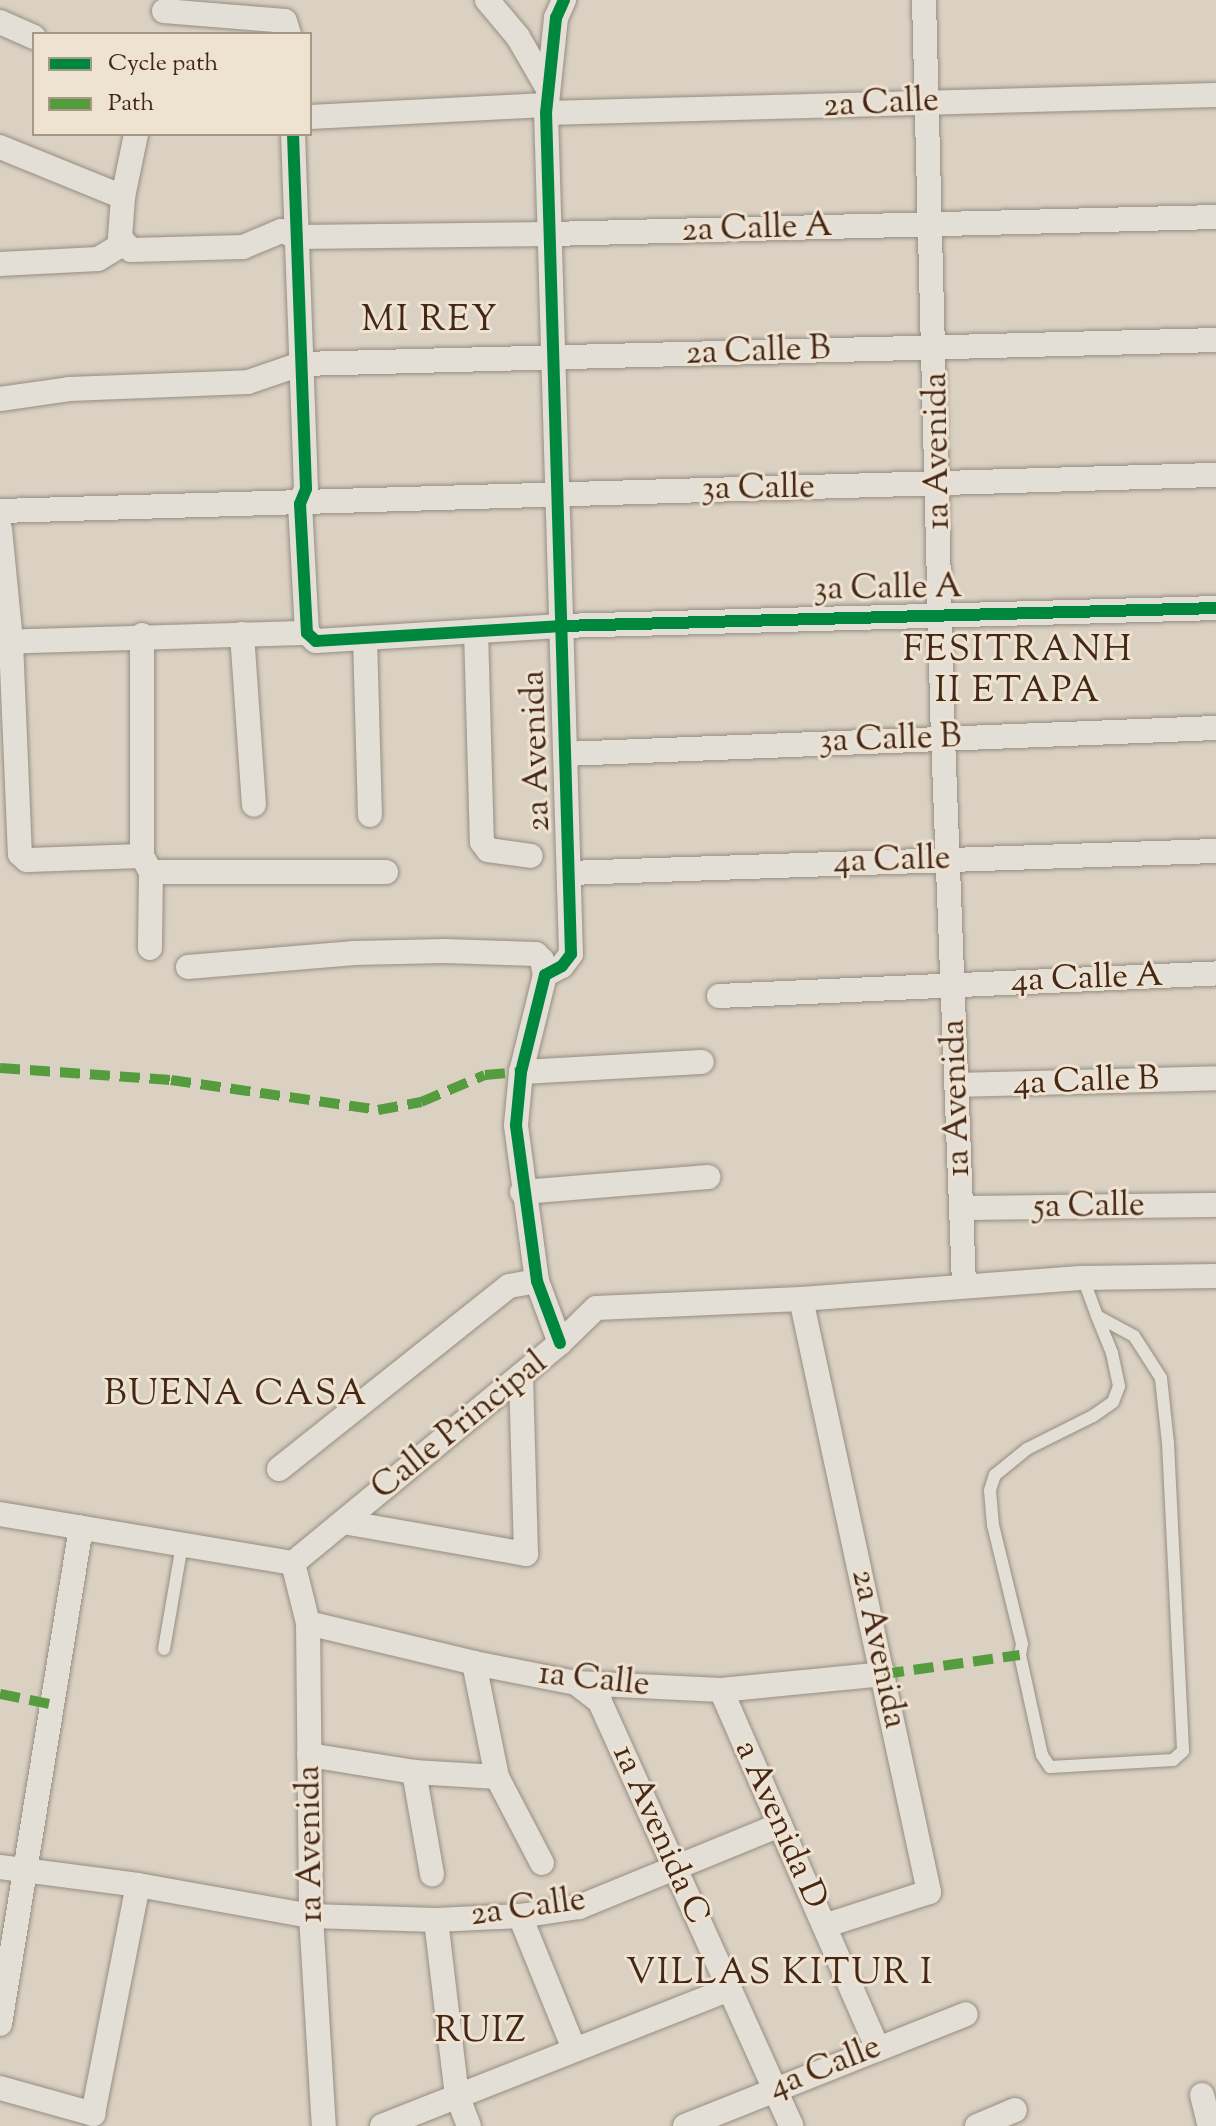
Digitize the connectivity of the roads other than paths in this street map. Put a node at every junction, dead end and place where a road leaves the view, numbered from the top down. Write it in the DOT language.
graph roads {
  1 [pos="487,0"];
  2 [pos="564,0"];
  3 [pos="924,0"];
  4 [pos="164,11"];
  5 [pos="0,22"];
  6 [pos="288,32"];
  7 [pos="32,36"];
  8 [pos="1216,95"];
  9 [pos="547,102"];
  10 [pos="928,102"];
  11 [pos="312,117"];
  12 [pos="136,136"];
  13 [pos="293,136"];
  14 [pos="0,147"];
  15 [pos="123,197"];
  16 [pos="1216,217"];
  17 [pos="931,222"];
  18 [pos="550,234"];
  19 [pos="298,237"];
  20 [pos="123,244"];
  21 [pos="0,264"];
  22 [pos="1216,340"];
  23 [pos="935,347"];
  24 [pos="553,358"];
  25 [pos="301,364"];
  26 [pos="0,399"];
  27 [pos="1216,475"];
  28 [pos="939,486"];
  29 [pos="556,494"];
  30 [pos="300,504"];
  31 [pos="0,511"];
  32 [pos="0,529"];
  33 [pos="1216,608"];
  34 [pos="941,616"];
  35 [pos="561,626"];
  36 [pos="476,631"];
  37 [pos="307,633"];
  38 [pos="242,634"];
  39 [pos="142,635"];
  40 [pos="365,638"];
  41 [pos="6,642"];
  42 [pos="1216,728"];
  43 [pos="943,738"];
  44 [pos="565,754"];
  45 [pos="254,805"];
  46 [pos="370,815"];
  47 [pos="1216,851"];
  48 [pos="531,856"];
  49 [pos="948,859"];
  50 [pos="146,864"];
  51 [pos="386,872"];
  52 [pos="569,873"];
  53 [pos="150,948"];
  54 [pos="188,967"];
  55 [pos="1216,973"];
  56 [pos="545,975"];
  57 [pos="953,984"];
  58 [pos="719,996"];
  59 [pos="702,1062"];
  60 [pos="521,1072"];
  61 [pos="1216,1078"];
  62 [pos="957,1085"];
  63 [pos="708,1177"];
  64 [pos="522,1192"];
  65 [pos="1216,1205"];
  66 [pos="961,1208"];
  67 [pos="1216,1276"];
  68 [pos="1083,1278"];
  69 [pos="537,1281"];
  70 [pos="964,1285"];
  71 [pos="801,1299"];
  72 [pos="1097,1316"];
  73 [pos="560,1343"];
  74 [pos="521,1376"];
  75 [pos="279,1469"];
  76 [pos="0,1514"];
  77 [pos="343,1522"];
  78 [pos="81,1528"];
  79 [pos="182,1545"];
  80 [pos="293,1563"];
  81 [pos="308,1623"];
  82 [pos="164,1649"];
  83 [pos="474,1663"];
  84 [pos="884,1674"];
  85 [pos="576,1683"];
  86 [pos="721,1690"];
  87 [pos="608,1694"];
  88 [pos="309,1755"];
  89 [pos="414,1772"];
  90 [pos="497,1777"];
  91 [pos="780,1825"];
  92 [pos="542,1863"];
  93 [pos="0,1867"];
  94 [pos="674,1870"];
  95 [pos="27,1872"];
  96 [pos="432,1874"];
  97 [pos="138,1885"];
  98 [pos="311,1916"];
  99 [pos="520,1916"];
  100 [pos="436,1920"];
  101 [pos="824,1926"];
  102 [pos="730,1989"];
  103 [pos="966,2014"];
  104 [pos="0,2024"];
  105 [pos="877,2047"];
  106 [pos="574,2049"];
  107 [pos="0,2088"];
  108 [pos="775,2089"];
  109 [pos="457,2095"];
  110 [pos="1202,2095"];
  111 [pos="1015,2110"];
  112 [pos="324,2126"];
  113 [pos="382,2126"];
  114 [pos="469,2126"];
  115 [pos="685,2126"];
  116 [pos="791,2126"];
  117 [pos="977,2126"];
  118 [pos="1210,2126"];
  1 -- 9 [label="street"];
  2 -- 9 [label="street"];
  3 -- 10 [label="street, 1a Avenida"];
  4 -- 6 [label="street"];
  5 -- 7 [label="street"];
  8 -- 10 [label="street, 2a Calle"];
  9 -- 10 [label="street, 2a Calle"];
  9 -- 11 [label="street, 2a Calle"];
  9 -- 18 [label="street, 2a Avenida"];
  10 -- 17 [label="street, 1a Avenida"];
  12 -- 15 [label="street"];
  13 -- 19 [label="street"];
  14 -- 15 [label="street"];
  15 -- 20 [label="street"];
  16 -- 17 [label="street, 2a Calle A"];
  17 -- 18 [label="street, 2a Calle A"];
  17 -- 23 [label="street, 1a Avenida"];
  18 -- 19 [label="street, 2a Calle A"];
  18 -- 24 [label="street, 2a Avenida"];
  19 -- 20 [label="street, 2a Calle A"];
  19 -- 25 [label="street"];
  20 -- 21 [label="street"];
  22 -- 23 [label="street, 2a Calle B"];
  23 -- 24 [label="street, 2a Calle B"];
  23 -- 28 [label="street, 1a Avenida"];
  24 -- 25 [label="street, 2a Calle B"];
  24 -- 29 [label="street, 2a Avenida"];
  25 -- 26 [label="street, 2a Calle B"];
  25 -- 30 [label="street"];
  27 -- 28 [label="street, 3a Calle"];
  28 -- 29 [label="street, 3a Calle"];
  28 -- 34 [label="street, 1a Avenida"];
  29 -- 30 [label="street, 3a Calle"];
  29 -- 35 [label="street, 2a Avenida"];
  30 -- 31 [label="street, 3a Calle"];
  30 -- 37 [label="street"];
  32 -- 41 [label="street"];
  33 -- 34 [label="street, 3a Calle A"];
  34 -- 35 [label="street, 3a Calle A"];
  34 -- 43 [label="street, 1a Avenida"];
  35 -- 36 [label="street, 3a Calle A"];
  35 -- 44 [label="street, 2a Avenida"];
  36 -- 40 [label="street, 3a Calle A"];
  36 -- 48 [label="street"];
  37 -- 38 [label="street, 3a Calle A"];
  37 -- 40 [label="street, 3a Calle A"];
  38 -- 39 [label="street, 3a Calle A"];
  38 -- 45 [label="street"];
  39 -- 41 [label="street, 3a Calle A"];
  39 -- 50 [label="street"];
  40 -- 46 [label="street"];
  41 -- 50 [label="street"];
  42 -- 43 [label="street, 3a Calle B"];
  43 -- 44 [label="street, 3a Calle B"];
  43 -- 49 [label="street, 1a Avenida"];
  44 -- 52 [label="street, 2a Avenida"];
  47 -- 49 [label="street, 4a Calle"];
  49 -- 52 [label="street, 4a Calle"];
  49 -- 57 [label="street, 1a Avenida"];
  50 -- 51 [label="street"];
  50 -- 53 [label="street"];
  52 -- 56 [label="street, 2a Avenida"];
  54 -- 56 [label="street"];
  55 -- 57 [label="street, 4a Calle A"];
  56 -- 60 [label="street"];
  57 -- 58 [label="street, 4a Calle A"];
  57 -- 62 [label="street, 1a Avenida"];
  59 -- 60 [label="street"];
  60 -- 64 [label="street"];
  61 -- 62 [label="street, 4a Calle B"];
  62 -- 66 [label="street, 1a Avenida"];
  63 -- 64 [label="street"];
  64 -- 69 [label="street"];
  65 -- 66 [label="street, 5a Calle"];
  66 -- 70 [label="street, 1a Avenida"];
  67 -- 68 [label="street, Calle Principal"];
  68 -- 70 [label="street, Calle Principal"];
  68 -- 72 [label="lane"];
  69 -- 73 [label="street"];
  69 -- 75 [label="street"];
  70 -- 71 [label="street, Calle Principal"];
  71 -- 73 [label="street, Calle Principal"];
  71 -- 84 [label="street, 2a Avenida"];
  72 -- 72 [label="lane"];
  73 -- 74 [label="street, Calle Principal"];
  74 -- 77 [label="street, Calle Principal"];
  74 -- 77 [label="street"];
  76 -- 78 [label="street"];
  77 -- 80 [label="street, Calle Principal"];
  78 -- 79 [label="street"];
  78 -- 95 [label="street"];
  79 -- 80 [label="street"];
  79 -- 82 [label="lane"];
  80 -- 81 [label="street, 1a Avenida"];
  81 -- 83 [label="street, 1a Calle"];
  81 -- 88 [label="street, 1a Avenida"];
  83 -- 85 [label="street, 1a Calle"];
  83 -- 90 [label="street"];
  84 -- 86 [label="street, 1a Calle"];
  84 -- 101 [label="street, 2a Avenida"];
  85 -- 87 [label="street, 1a Avenida C"];
  86 -- 87 [label="street, 1a Calle"];
  86 -- 91 [label="street, a Avenida D"];
  87 -- 94 [label="street, 1a Avenida C"];
  88 -- 89 [label="street"];
  88 -- 98 [label="street, 1a Avenida"];
  89 -- 90 [label="street"];
  89 -- 96 [label="street"];
  90 -- 92 [label="street"];
  91 -- 94 [label="street, 2a Calle"];
  91 -- 101 [label="street, a Avenida D"];
  93 -- 95 [label="street, 2a Calle"];
  94 -- 99 [label="street, 2a Calle"];
  94 -- 102 [label="street, 1a Avenida C"];
  95 -- 97 [label="street, 2a Calle"];
  95 -- 104 [label="street"];
  97 -- 98 [label="street, 2a Calle"];
  97 -- 107 [label="street"];
  98 -- 100 [label="street, 2a Calle"];
  98 -- 112 [label="street, 1a Avenida"];
  99 -- 100 [label="street, 2a Calle"];
  99 -- 106 [label="street"];
  100 -- 109 [label="street"];
  101 -- 105 [label="street, a Avenida D"];
  102 -- 106 [label="street"];
  102 -- 108 [label="street, 1a Avenida C"];
  103 -- 105 [label="street, 4a Calle"];
  105 -- 108 [label="street, 4a Calle"];
  106 -- 109 [label="street"];
  108 -- 115 [label="street, 4a Calle"];
  108 -- 116 [label="street, 1a Avenida C"];
  109 -- 113 [label="street"];
  109 -- 114 [label="street"];
  110 -- 118 [label="street"];
  111 -- 117 [label="street"];
}
